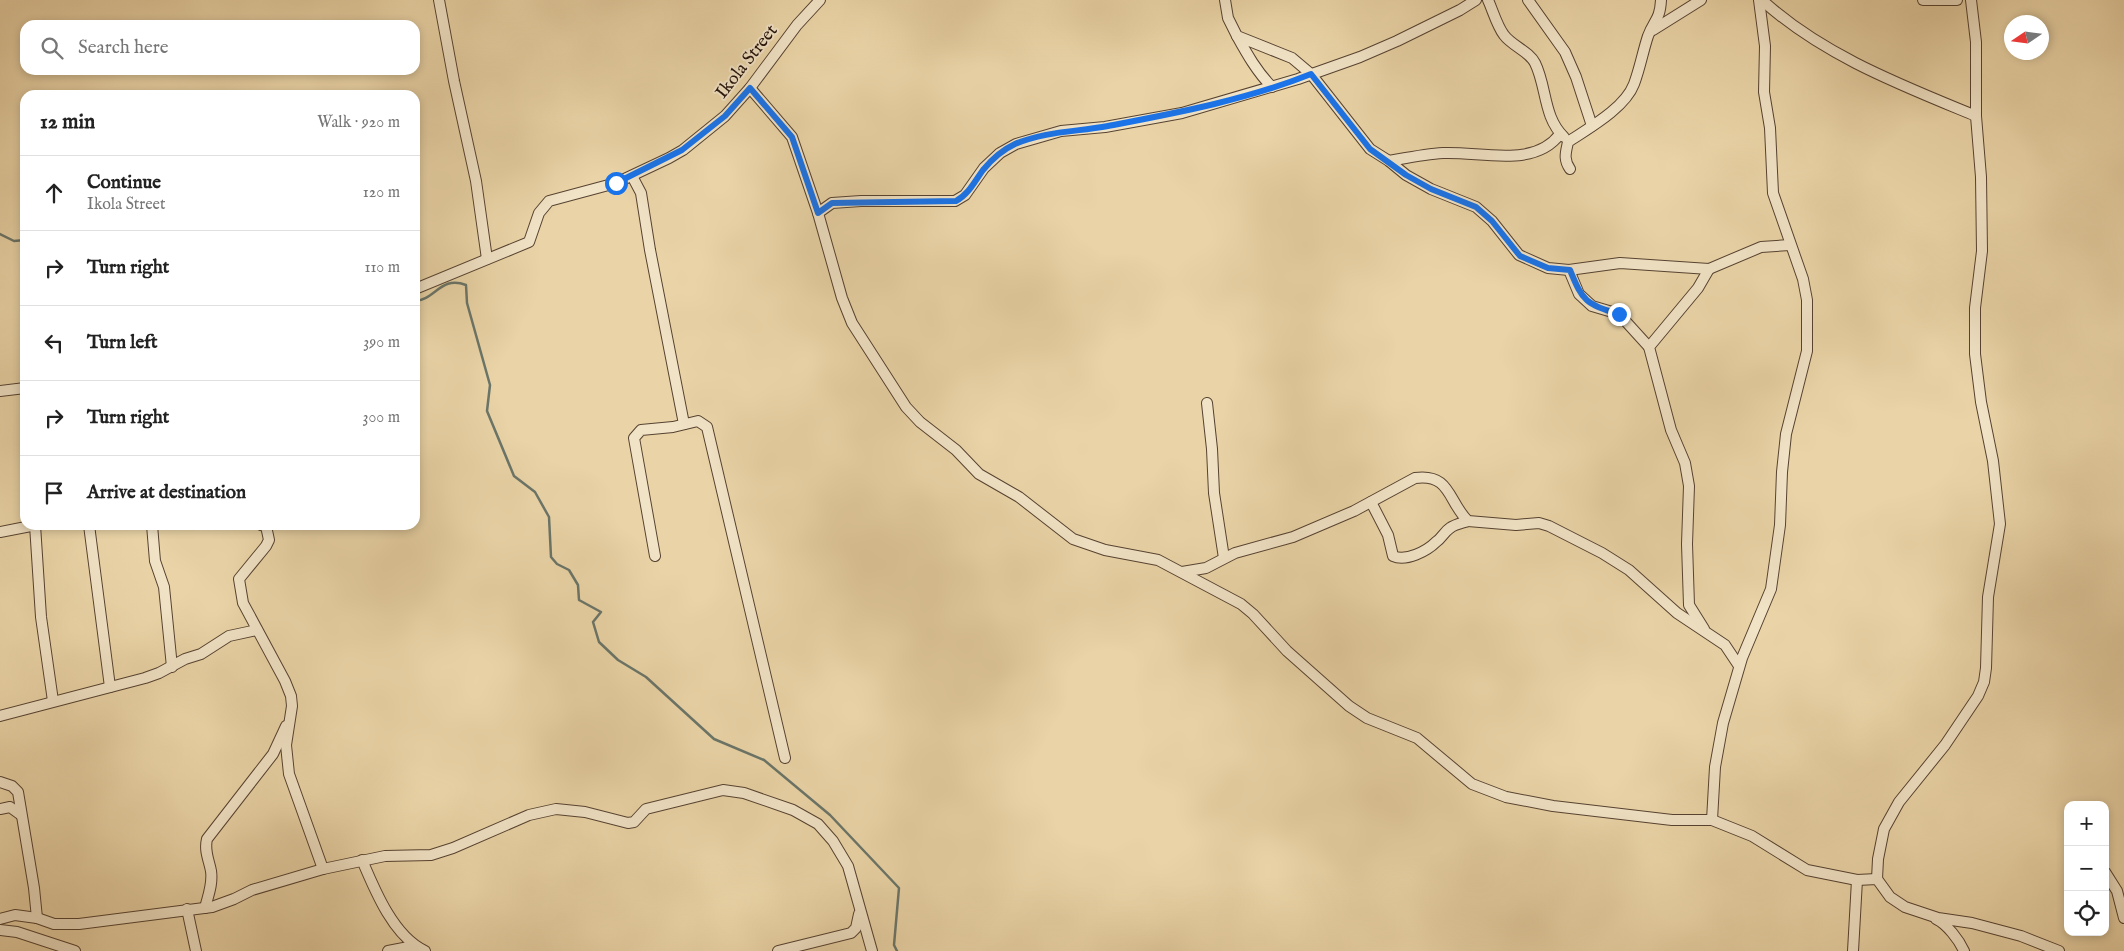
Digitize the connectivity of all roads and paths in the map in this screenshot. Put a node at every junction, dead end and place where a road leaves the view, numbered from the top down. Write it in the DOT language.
graph roads {
  1 [pos="439,0"];
  2 [pos="820,0"];
  3 [pos="1225,0"];
  4 [pos="1476,0"];
  5 [pos="1488,0"];
  6 [pos="1528,0"];
  7 [pos="1661,0"];
  8 [pos="1701,0"];
  9 [pos="1760,0"];
  10 [pos="1923,0"];
  11 [pos="1957,0"];
  12 [pos="1971,0"];
  13 [pos="1649,33"];
  14 [pos="1237,36"];
  15 [pos="1311,74"];
  16 [pos="1272,87"];
  17 [pos="750,88"];
  18 [pos="1976,116"];
  19 [pos="1592,126"];
  20 [pos="1564,138"];
  21 [pos="1389,161"];
  22 [pos="1570,169"];
  23 [pos="632,176"];
  24 [pos="818,213"];
  25 [pos="1790,245"];
  26 [pos="487,259"];
  27 [pos="1709,268"];
  28 [pos="1570,270"];
  29 [pos="420,287"];
  30 [pos="1650,347"];
  31 [pos="20,389"];
  32 [pos="0,392"];
  33 [pos="1207,403"];
  34 [pos="684,424"];
  35 [pos="1371,502"];
  36 [pos="1468,521"];
  37 [pos="20,528"];
  38 [pos="35,530"];
  39 [pos="90,530"];
  40 [pos="152,530"];
  41 [pos="267,530"];
  42 [pos="0,532"];
  43 [pos="655,556"];
  44 [pos="1224,558"];
  45 [pos="1182,572"];
  46 [pos="257,630"];
  47 [pos="1706,633"];
  48 [pos="1739,666"];
  49 [pos="172,667"];
  50 [pos="110,687"];
  51 [pos="53,700"];
  52 [pos="0,716"];
  53 [pos="290,718"];
  54 [pos="785,758"];
  55 [pos="0,782"];
  56 [pos="0,809"];
  57 [pos="22,815"];
  58 [pos="1712,820"];
  59 [pos="362,860"];
  60 [pos="323,869"];
  61 [pos="2109,878"];
  62 [pos="1878,879"];
  63 [pos="1857,880"];
  64 [pos="205,908"];
  65 [pos="187,909"];
  66 [pos="860,911"];
  67 [pos="1923,914"];
  68 [pos="0,918"];
  69 [pos="37,918"];
  70 [pos="2124,918"];
  71 [pos="0,930"];
  72 [pos="414,946"];
  73 [pos="75,951"];
  74 [pos="196,951"];
  75 [pos="388,951"];
  76 [pos="425,951"];
  77 [pos="779,951"];
  78 [pos="872,951"];
  79 [pos="1853,951"];
  80 [pos="1964,951"];
  81 [pos="2059,951"];
  1 -- 26 [label="street"];
  2 -- 17 [label="street, Ikola Street"];
  3 -- 14 [label="street"];
  4 -- 15 [label="street"];
  5 -- 20 [label="street"];
  6 -- 19 [label="street"];
  7 -- 13 [label="street"];
  8 -- 13 [label="street"];
  9 -- 18 [label="street"];
  9 -- 25 [label="street"];
  10 -- 11 [label="street"];
  12 -- 18 [label="street"];
  13 -- 19 [label="street"];
  14 -- 15 [label="street"];
  14 -- 16 [label="street"];
  15 -- 16 [label="street"];
  15 -- 21 [label="street"];
  16 -- 24 [label="street"];
  17 -- 23 [label="street, Ikola Street"];
  17 -- 24 [label="street"];
  18 -- 62 [label="street"];
  19 -- 20 [label="street"];
  20 -- 21 [label="street"];
  20 -- 22 [label="street"];
  21 -- 28 [label="street"];
  23 -- 26 [label="street, Ikola Street"];
  23 -- 34 [label="street"];
  24 -- 45 [label="street"];
  25 -- 27 [label="street"];
  25 -- 48 [label="street"];
  26 -- 29 [label="street, Ikola Street"];
  27 -- 28 [label="street"];
  27 -- 30 [label="street"];
  28 -- 30 [label="street"];
  30 -- 47 [label="street"];
  31 -- 32 [label="street"];
  33 -- 44 [label="street"];
  34 -- 43 [label="street"];
  34 -- 54 [label="street"];
  35 -- 36 [label="street"];
  35 -- 36 [label="street"];
  35 -- 44 [label="street"];
  36 -- 47 [label="street"];
  37 -- 42 [label="street"];
  38 -- 51 [label="street"];
  39 -- 50 [label="street"];
  40 -- 49 [label="street"];
  41 -- 46 [label="street"];
  44 -- 45 [label="street"];
  45 -- 58 [label="street"];
  46 -- 49 [label="street"];
  46 -- 53 [label="street"];
  47 -- 48 [label="street"];
  48 -- 58 [label="street"];
  49 -- 50 [label="street"];
  50 -- 51 [label="street"];
  51 -- 52 [label="street"];
  53 -- 60 [label="street"];
  53 -- 64 [label="street"];
  55 -- 57 [label="street"];
  56 -- 57 [label="street"];
  57 -- 69 [label="street"];
  58 -- 63 [label="street"];
  59 -- 60 [label="street"];
  59 -- 66 [label="street"];
  59 -- 72 [label="street"];
  60 -- 64 [label="street"];
  61 -- 70 [label="street"];
  62 -- 63 [label="street"];
  62 -- 67 [label="street"];
  63 -- 79 [label="street"];
  64 -- 65 [label="street"];
  65 -- 69 [label="street"];
  65 -- 74 [label="street"];
  66 -- 77 [label="street"];
  66 -- 78 [label="street"];
  67 -- 80 [label="street"];
  67 -- 81 [label="street"];
  68 -- 69 [label="street"];
  71 -- 73 [label="street"];
  72 -- 75 [label="street"];
  72 -- 76 [label="street"];
}
